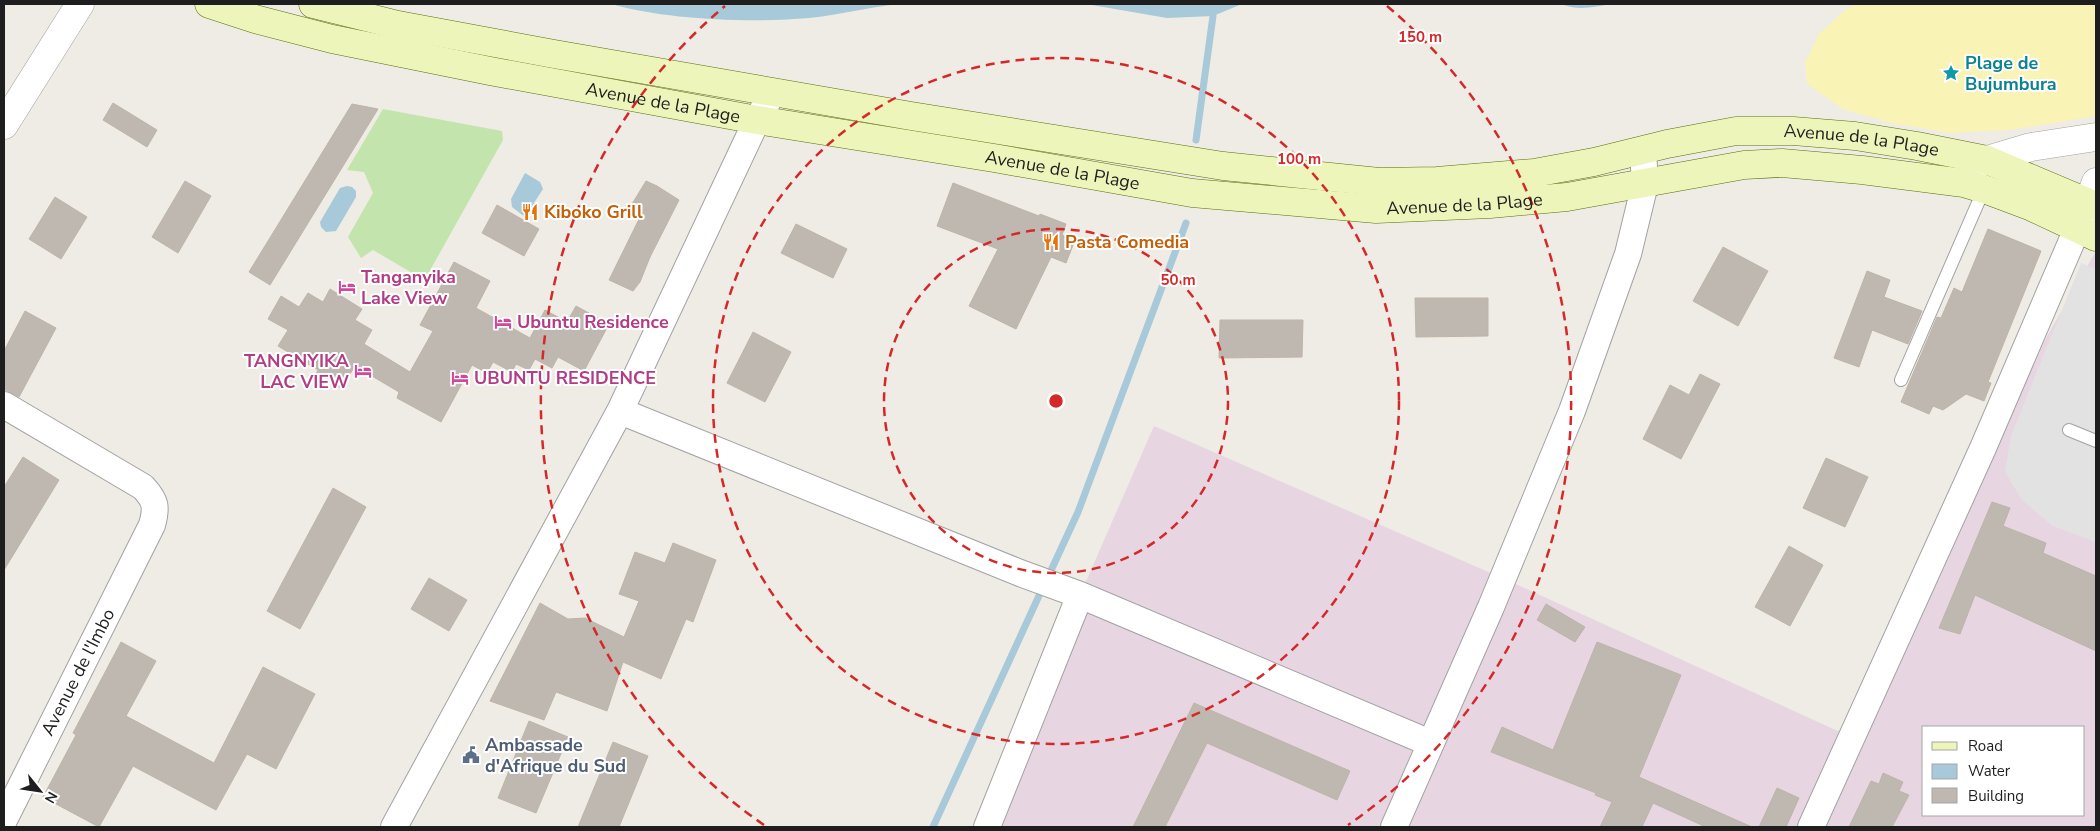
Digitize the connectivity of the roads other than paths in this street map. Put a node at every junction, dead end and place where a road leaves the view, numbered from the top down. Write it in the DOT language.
graph roads {
  1 [pos="80,4"];
  2 [pos="209,4"];
  3 [pos="313,4"];
  4 [pos="773,92"];
  5 [pos="757,120"];
  6 [pos="4,125"];
  7 [pos="2096,137"];
  8 [pos="1643,151"];
  9 [pos="1987,160"];
  10 [pos="1926,178"];
  11 [pos="1645,184"];
  12 [pos="1984,188"];
  13 [pos="2094,197"];
  14 [pos="2086,233"];
  15 [pos="1900,380"];
  16 [pos="4,405"];
  17 [pos="620,411"];
  18 [pos="2070,430"];
  19 [pos="2096,441"];
  20 [pos="1071,592"];
  21 [pos="1430,743"];
  22 [pos="4,820"];
  23 [pos="394,827"];
  24 [pos="987,827"];
  25 [pos="1394,827"];
  26 [pos="1810,827"];
  1 -- 6 [label="street"];
  2 -- 5 [label="main road, Avenue de la Plage"];
  3 -- 4 [label="main road, Avenue de la Plage"];
  4 -- 5 [label="street"];
  4 -- 8 [label="main road, Avenue de la Plage"];
  5 -- 11 [label="main road, Avenue de la Plage"];
  5 -- 17 [label="street"];
  7 -- 9 [label="street, Avenue de la Plage"];
  8 -- 9 [label="main road, Avenue de la Plage"];
  8 -- 11 [label="street"];
  9 -- 10 [label="street, Avenue de la Plage"];
  9 -- 13 [label="main road, Avenue de la Plage"];
  10 -- 11 [label="main road, Avenue de la Plage"];
  10 -- 12 [label="main road, Avenue de la Plage"];
  11 -- 21 [label="street"];
  12 -- 14 [label="main road, Avenue de la Plage"];
  12 -- 15 [label="lane"];
  13 -- 14 [label="street"];
  14 -- 26 [label="street"];
  16 -- 22 [label="street, Avenue de l'Imbo"];
  17 -- 20 [label="street"];
  17 -- 23 [label="street"];
  18 -- 19 [label="lane"];
  20 -- 21 [label="street"];
  20 -- 24 [label="street"];
  21 -- 25 [label="street"];
}
